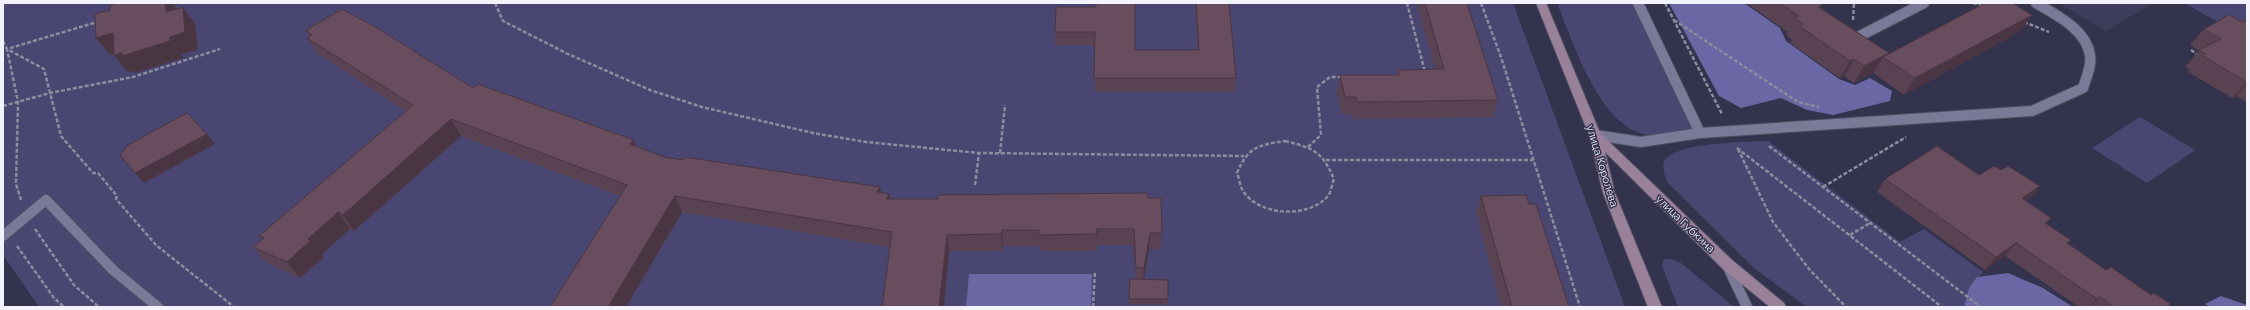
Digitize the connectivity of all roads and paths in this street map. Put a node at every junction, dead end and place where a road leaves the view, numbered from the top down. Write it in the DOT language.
graph roads {
  1 [pos="495,3"];
  2 [pos="1407,3"];
  3 [pos="1481,3"];
  4 [pos="1541,3"];
  5 [pos="1638,3"];
  6 [pos="1665,3"];
  7 [pos="1924,3"];
  8 [pos="1973,3"];
  9 [pos="2036,3"];
  10 [pos="1990,8"];
  11 [pos="104,20"];
  12 [pos="1674,20"];
  13 [pos="2019,20"];
  14 [pos="1841,31"];
  15 [pos="2055,34"];
  16 [pos="3,41"];
  17 [pos="7,49"];
  18 [pos="220,49"];
  19 [pos="2190,50"];
  20 [pos="2202,57"];
  21 [pos="1346,77"];
  22 [pos="1426,77"];
  23 [pos="50,93"];
  24 [pos="1005,105"];
  25 [pos="3,106"];
  26 [pos="1820,108"];
  27 [pos="1723,115"];
  28 [pos="1700,133"];
  29 [pos="1594,136"];
  30 [pos="1907,136"];
  31 [pos="1768,145"];
  32 [pos="1308,147"];
  33 [pos="1745,147"];
  34 [pos="1737,148"];
  35 [pos="979,153"];
  36 [pos="1000,153"];
  37 [pos="1244,156"];
  38 [pos="1326,160"];
  39 [pos="1534,160"];
  40 [pos="975,185"];
  41 [pos="1823,187"];
  42 [pos="1870,223"];
  43 [pos="5,234"];
  44 [pos="1850,235"];
  45 [pos="1727,264"];
  46 [pos="1095,271"];
  47 [pos="64,307"];
  48 [pos="158,307"];
  49 [pos="234,307"];
  50 [pos="1093,307"];
  51 [pos="1580,307"];
  52 [pos="1655,307"];
  53 [pos="1747,307"];
  54 [pos="1779,307"];
  55 [pos="1846,307"];
  56 [pos="1942,307"];
  57 [pos="1981,307"];
  1 -- 35 [label="path"];
  2 -- 22 [label="path"];
  3 -- 39 [label="path"];
  4 -- 29 [label="street, улица Королёва"];
  5 -- 28 [label="lane"];
  6 -- 12 [label="path"];
  7 -- 14 [label="lane"];
  8 -- 10 [label="path"];
  9 -- 28 [label="lane"];
  11 -- 17 [label="path"];
  12 -- 26 [label="path"];
  12 -- 27 [label="path"];
  13 -- 15 [label="path"];
  16 -- 17 [label="path"];
  17 -- 23 [label="path"];
  18 -- 23 [label="path"];
  19 -- 20 [label="path"];
  21 -- 32 [label="path"];
  23 -- 25 [label="path"];
  23 -- 49 [label="path"];
  24 -- 36 [label="path"];
  28 -- 29 [label="lane"];
  29 -- 45 [label="street, улица Губкина"];
  29 -- 52 [label="street, улица Королёва"];
  30 -- 41 [label="path"];
  31 -- 41 [label="path"];
  32 -- 37 [label="path"];
  32 -- 38 [label="path"];
  33 -- 34 [label="path"];
  34 -- 44 [label="path"];
  34 -- 55 [label="path"];
  35 -- 36 [label="path"];
  35 -- 40 [label="path"];
  36 -- 37 [label="path"];
  37 -- 38 [label="path"];
  38 -- 39 [label="path"];
  39 -- 51 [label="path"];
  41 -- 42 [label="path"];
  42 -- 44 [label="path"];
  42 -- 57 [label="path"];
  43 -- 47 [label="path"];
  43 -- 48 [label="lane"];
  44 -- 56 [label="path"];
  45 -- 53 [label="lane"];
  45 -- 54 [label="street, улица Губкина"];
  46 -- 50 [label="path"];
}
